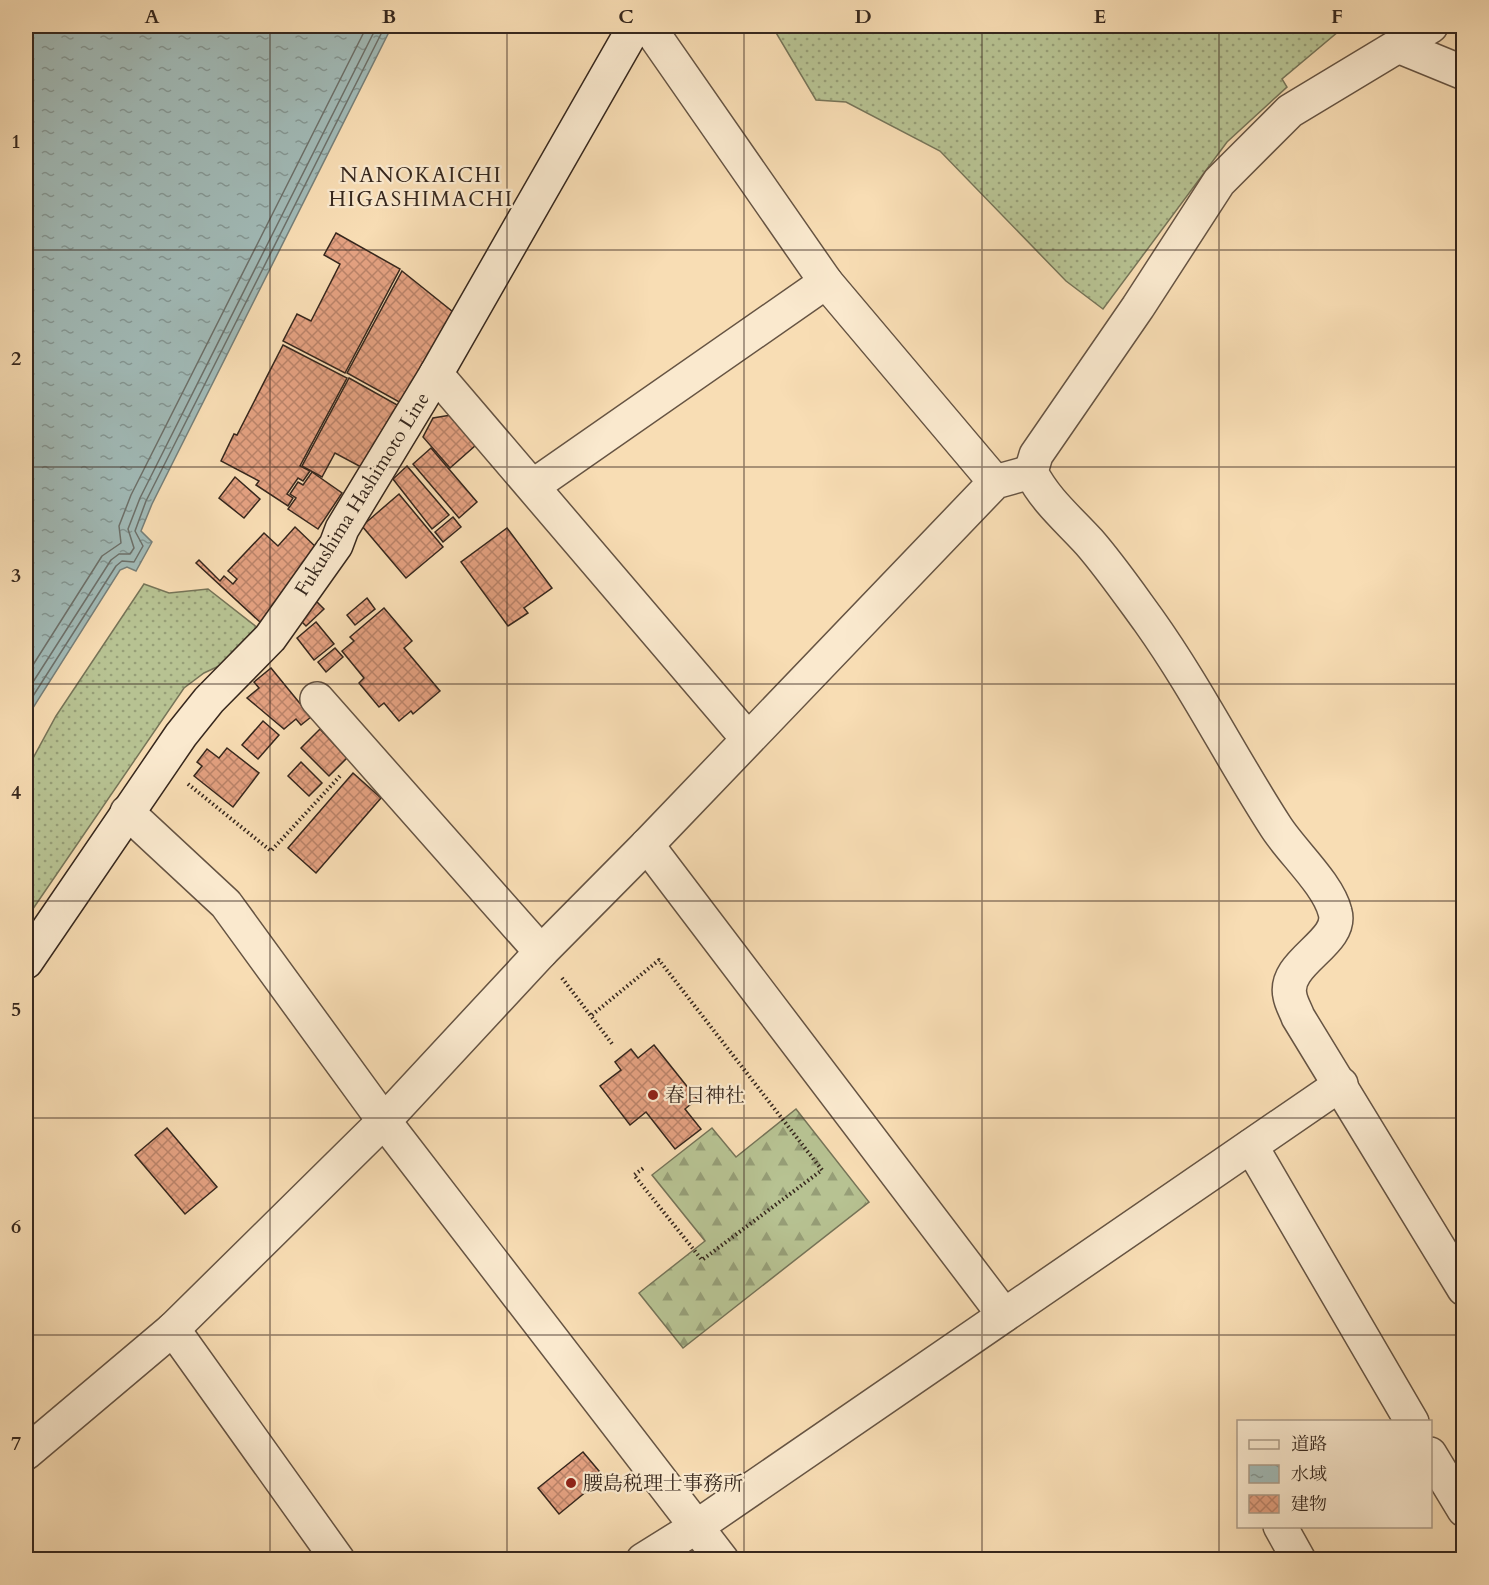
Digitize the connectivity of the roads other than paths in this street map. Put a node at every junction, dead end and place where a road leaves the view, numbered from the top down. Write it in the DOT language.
graph roads {
  1 [pos="635,26"];
  2 [pos="648,26"];
  3 [pos="1431,26"];
  4 [pos="1398,46"];
  5 [pos="1464,72"];
  6 [pos="826,282"];
  7 [pos="436,374"];
  8 [pos="1031,472"];
  9 [pos="995,482"];
  10 [pos="533,486"];
  11 [pos="317,699"];
  12 [pos="748,740"];
  13 [pos="127,812"];
  14 [pos="647,845"];
  15 [pos="540,952"];
  16 [pos="26,962"];
  17 [pos="1341,1083"];
  18 [pos="384,1121"];
  19 [pos="1251,1146"];
  20 [pos="1464,1289"];
  21 [pos="1004,1315"];
  22 [pos="173,1329"];
  23 [pos="1411,1420"];
  24 [pos="26,1453"];
  25 [pos="1432,1456"];
  26 [pos="1464,1510"];
  27 [pos="696,1527"];
  28 [pos="1281,1528"];
  29 [pos="338,1560"];
  30 [pos="643,1560"];
  31 [pos="722,1560"];
  32 [pos="1299,1560"];
  1 -- 7 [label="street, Fukushima Hashimoto Line"];
  2 -- 6 [label="street"];
  3 -- 4 [label="street"];
  4 -- 5 [label="street"];
  4 -- 8 [label="street"];
  6 -- 9 [label="street"];
  6 -- 10 [label="street"];
  7 -- 10 [label="street"];
  7 -- 13 [label="street, Fukushima Hashimoto Line"];
  8 -- 9 [label="street"];
  8 -- 17 [label="street"];
  9 -- 12 [label="street"];
  10 -- 12 [label="street"];
  11 -- 15 [label="street"];
  12 -- 14 [label="street"];
  13 -- 16 [label="street, Fukushima Hashimoto Line"];
  13 -- 18 [label="street"];
  14 -- 15 [label="street"];
  14 -- 21 [label="street"];
  15 -- 18 [label="street"];
  17 -- 19 [label="street"];
  17 -- 20 [label="street"];
  18 -- 22 [label="street"];
  18 -- 27 [label="street"];
  19 -- 21 [label="street"];
  19 -- 23 [label="street"];
  21 -- 27 [label="street"];
  22 -- 24 [label="street"];
  22 -- 29 [label="street"];
  25 -- 26 [label="street"];
  27 -- 30 [label="street"];
  27 -- 31 [label="street"];
  28 -- 32 [label="street"];
}
